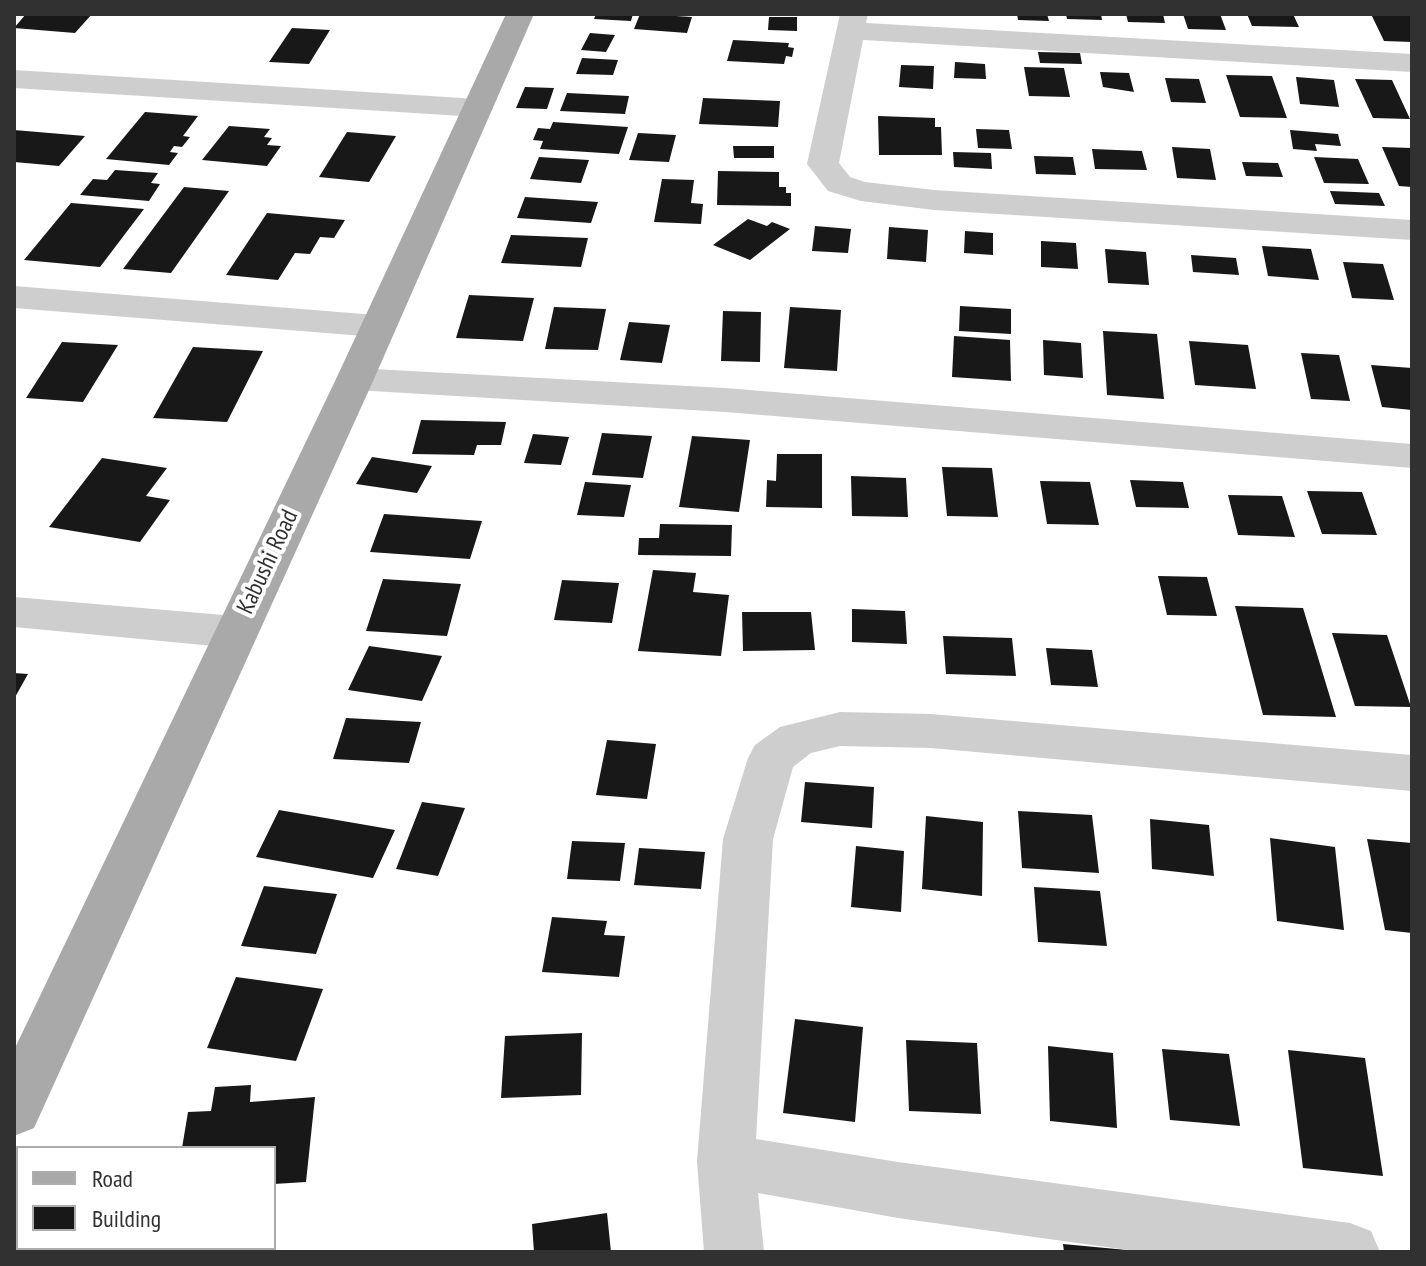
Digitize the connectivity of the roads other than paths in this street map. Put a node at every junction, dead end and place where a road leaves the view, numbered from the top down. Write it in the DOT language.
graph roads {
  1 [pos="520,14"];
  2 [pos="853,23"];
  3 [pos="1412,63"];
  4 [pos="14,79"];
  5 [pos="478,108"];
  6 [pos="1412,230"];
  7 [pos="14,297"];
  8 [pos="376,326"];
  9 [pos="355,379"];
  10 [pos="1412,456"];
  11 [pos="14,612"];
  12 [pos="235,632"];
  13 [pos="1412,773"];
  14 [pos="14,1110"];
  15 [pos="726,1161"];
  16 [pos="734,1252"];
  17 [pos="1350,1252"];
  1 -- 5 [label="main road, Kabushi Road"];
  2 -- 3 [label="street"];
  2 -- 6 [label="street"];
  4 -- 5 [label="street"];
  5 -- 8 [label="main road, Kabushi Road"];
  7 -- 8 [label="street"];
  8 -- 9 [label="main road, Kabushi Road"];
  9 -- 10 [label="street"];
  9 -- 12 [label="main road, Kabushi Road"];
  11 -- 12 [label="street"];
  12 -- 14 [label="main road, Kabushi Road"];
  13 -- 15 [label="street"];
  15 -- 16 [label="street"];
  15 -- 17 [label="street"];
}
